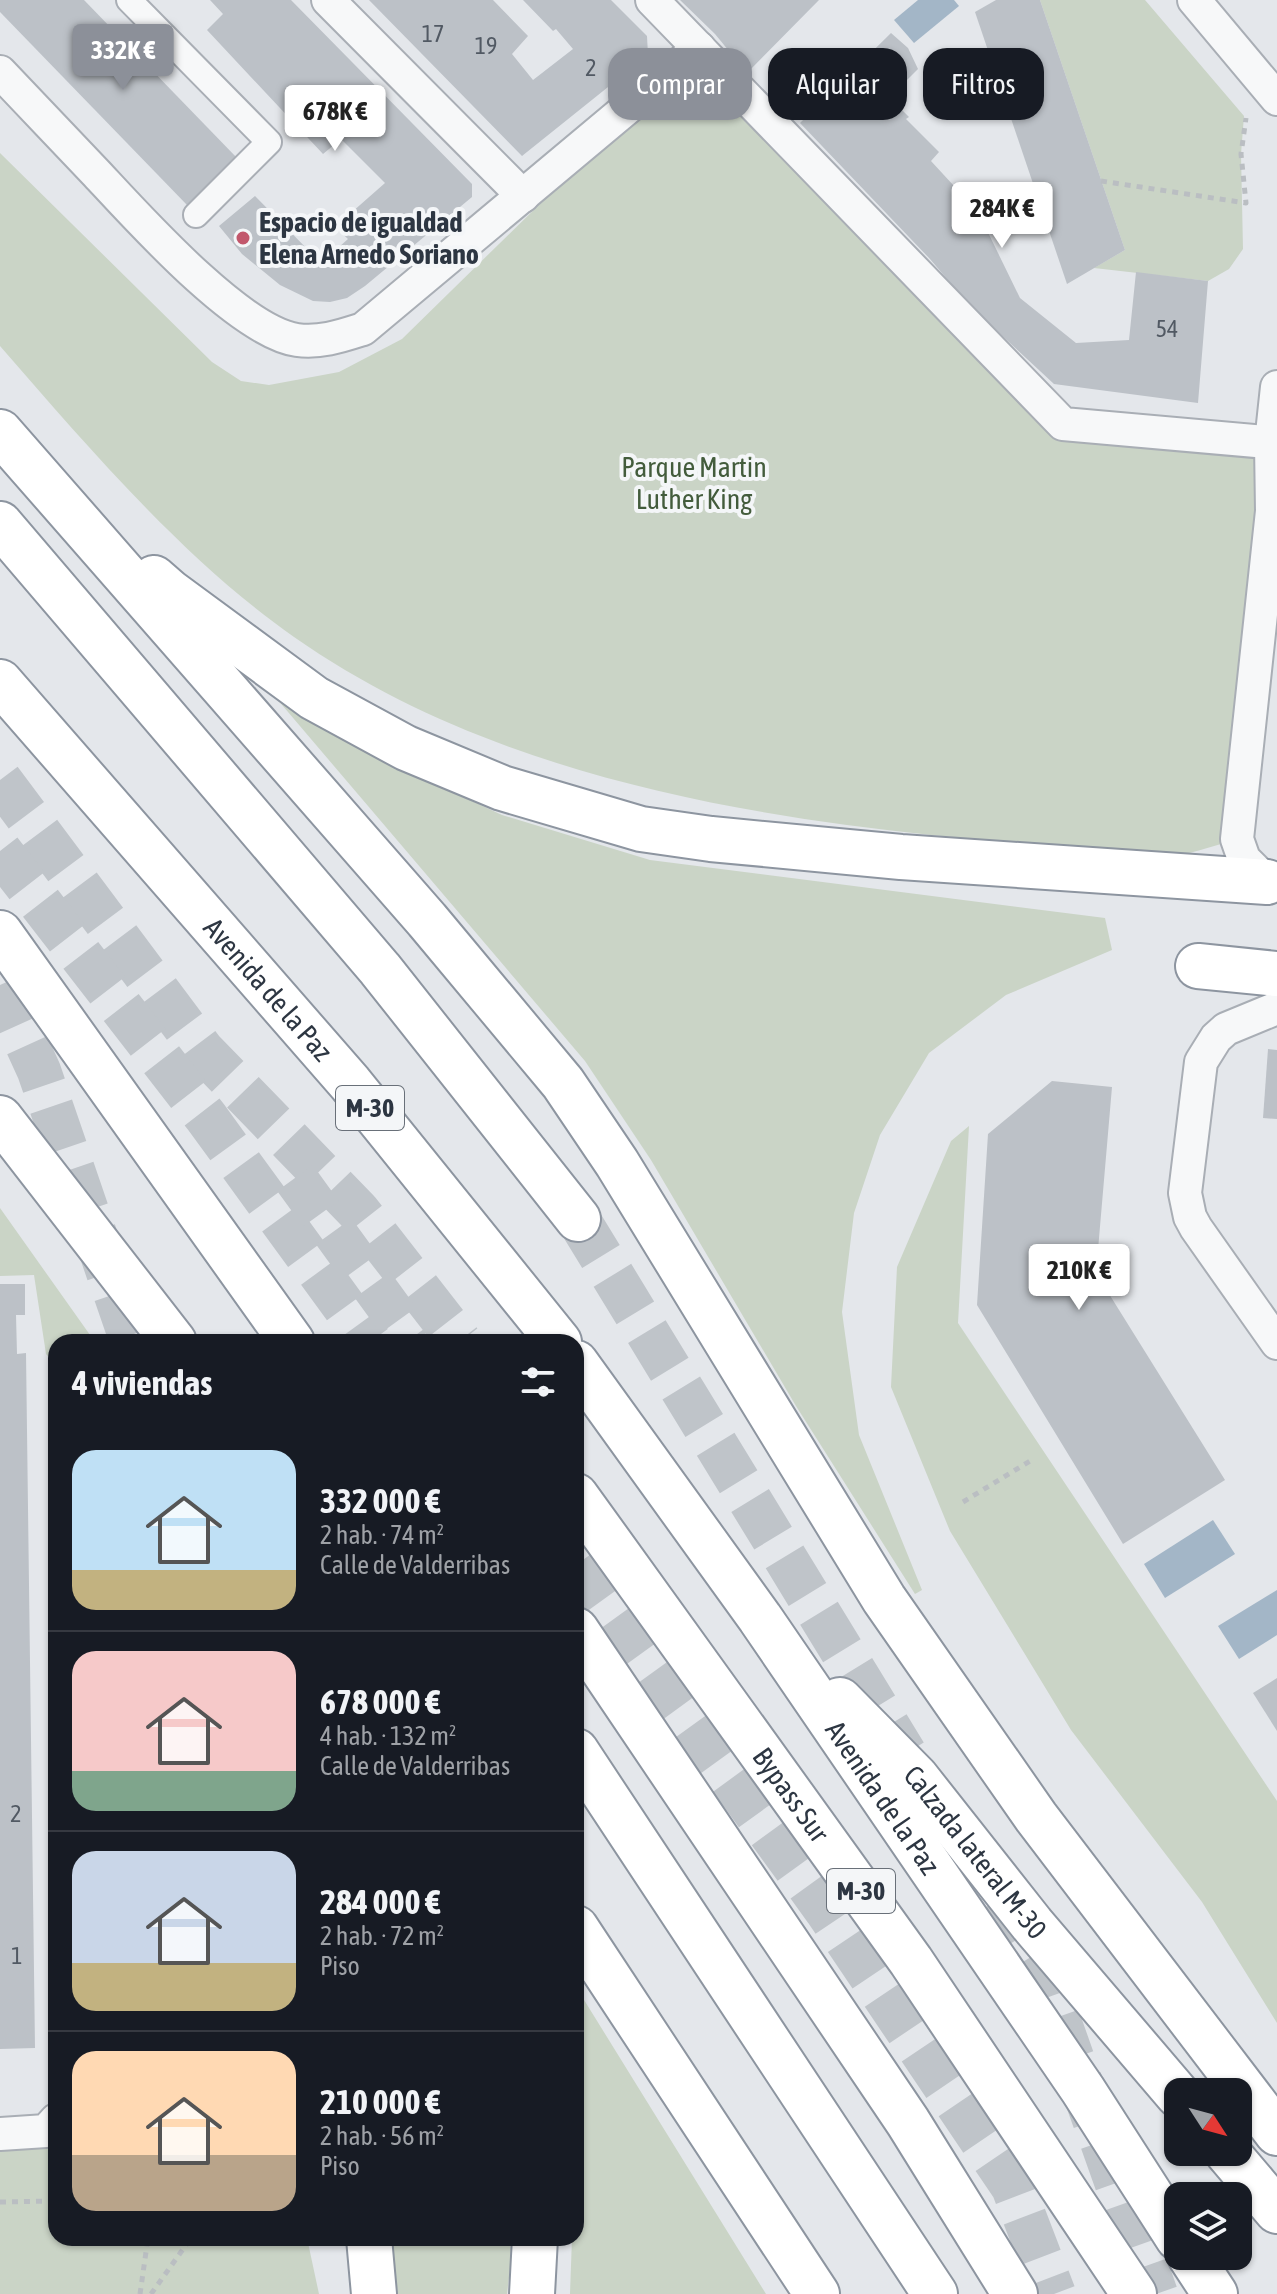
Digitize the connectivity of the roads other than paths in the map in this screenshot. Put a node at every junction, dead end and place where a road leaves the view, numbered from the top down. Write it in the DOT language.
graph roads {
  1 [pos="129,0"];
  2 [pos="328,0"];
  3 [pos="652,0"];
  4 [pos="1194,0"];
  5 [pos="699,48"];
  6 [pos="0,72"];
  7 [pos="1277,99"];
  8 [pos="752,103"];
  9 [pos="613,120"];
  10 [pos="523,196"];
  11 [pos="196,215"];
  12 [pos="1277,387"];
  13 [pos="6,438"];
  14 [pos="1274,443"];
  15 [pos="0,524"];
  16 [pos="0,682"];
  17 [pos="1267,882"];
  18 [pos="0,933"];
  19 [pos="1277,957"];
  20 [pos="1198,966"];
  21 [pos="1277,974"];
  22 [pos="1277,1008"];
  23 [pos="0,1120"];
  24 [pos="578,1219"];
  25 [pos="142,1334"];
  26 [pos="168,1334"];
  27 [pos="286,1334"];
  28 [pos="553,1334"];
  29 [pos="1277,1343"];
  30 [pos="584,1374"];
  31 [pos="584,1507"];
  32 [pos="760,1618"];
  33 [pos="584,1642"];
  34 [pos="584,1763"];
  35 [pos="584,1940"];
  36 [pos="1164,2079"];
  37 [pos="48,2129"];
  38 [pos="1277,2133"];
  39 [pos="0,2134"];
  40 [pos="1239,2166"];
  41 [pos="1277,2211"];
  42 [pos="1164,2216"];
  43 [pos="370,2246"];
  44 [pos="535,2246"];
  45 [pos="1199,2270"];
  46 [pos="374,2294"];
  47 [pos="532,2294"];
  48 [pos="817,2294"];
  49 [pos="935,2294"];
  50 [pos="1015,2294"];
  51 [pos="1134,2294"];
  52 [pos="1215,2294"];
  1 -- 11 [label="street"];
  2 -- 10 [label="street"];
  3 -- 5 [label="street"];
  4 -- 7 [label="street"];
  6 -- 10 [label="street"];
  8 -- 14 [label="street"];
  9 -- 10 [label="street"];
  12 -- 14 [label="street"];
  13 -- 17 [label="highway"];
  13 -- 38 [label="highway"];
  14 -- 17 [label="street"];
  15 -- 24 [label="highway"];
  16 -- 28 [label="highway, Avenida de la Paz / M-30"];
  18 -- 27 [label="highway"];
  19 -- 20 [label="street"];
  20 -- 21 [label="highway"];
  22 -- 29 [label="street"];
  23 -- 25 [label="highway"];
  23 -- 26 [label="highway"];
  30 -- 32 [label="highway, Avenida de la Paz / M-30"];
  31 -- 51 [label="highway, Bypass Sur / M-30"];
  32 -- 36 [label="highway, Calzada lateral M-30 / M-30"];
  32 -- 42 [label="highway, Avenida de la Paz / M-30"];
  33 -- 50 [label="highway"];
  34 -- 49 [label="highway"];
  35 -- 48 [label="highway"];
  37 -- 39 [label="street"];
  40 -- 41 [label="highway"];
  43 -- 46 [label="highway"];
  44 -- 47 [label="highway"];
  45 -- 52 [label="highway"];
}
